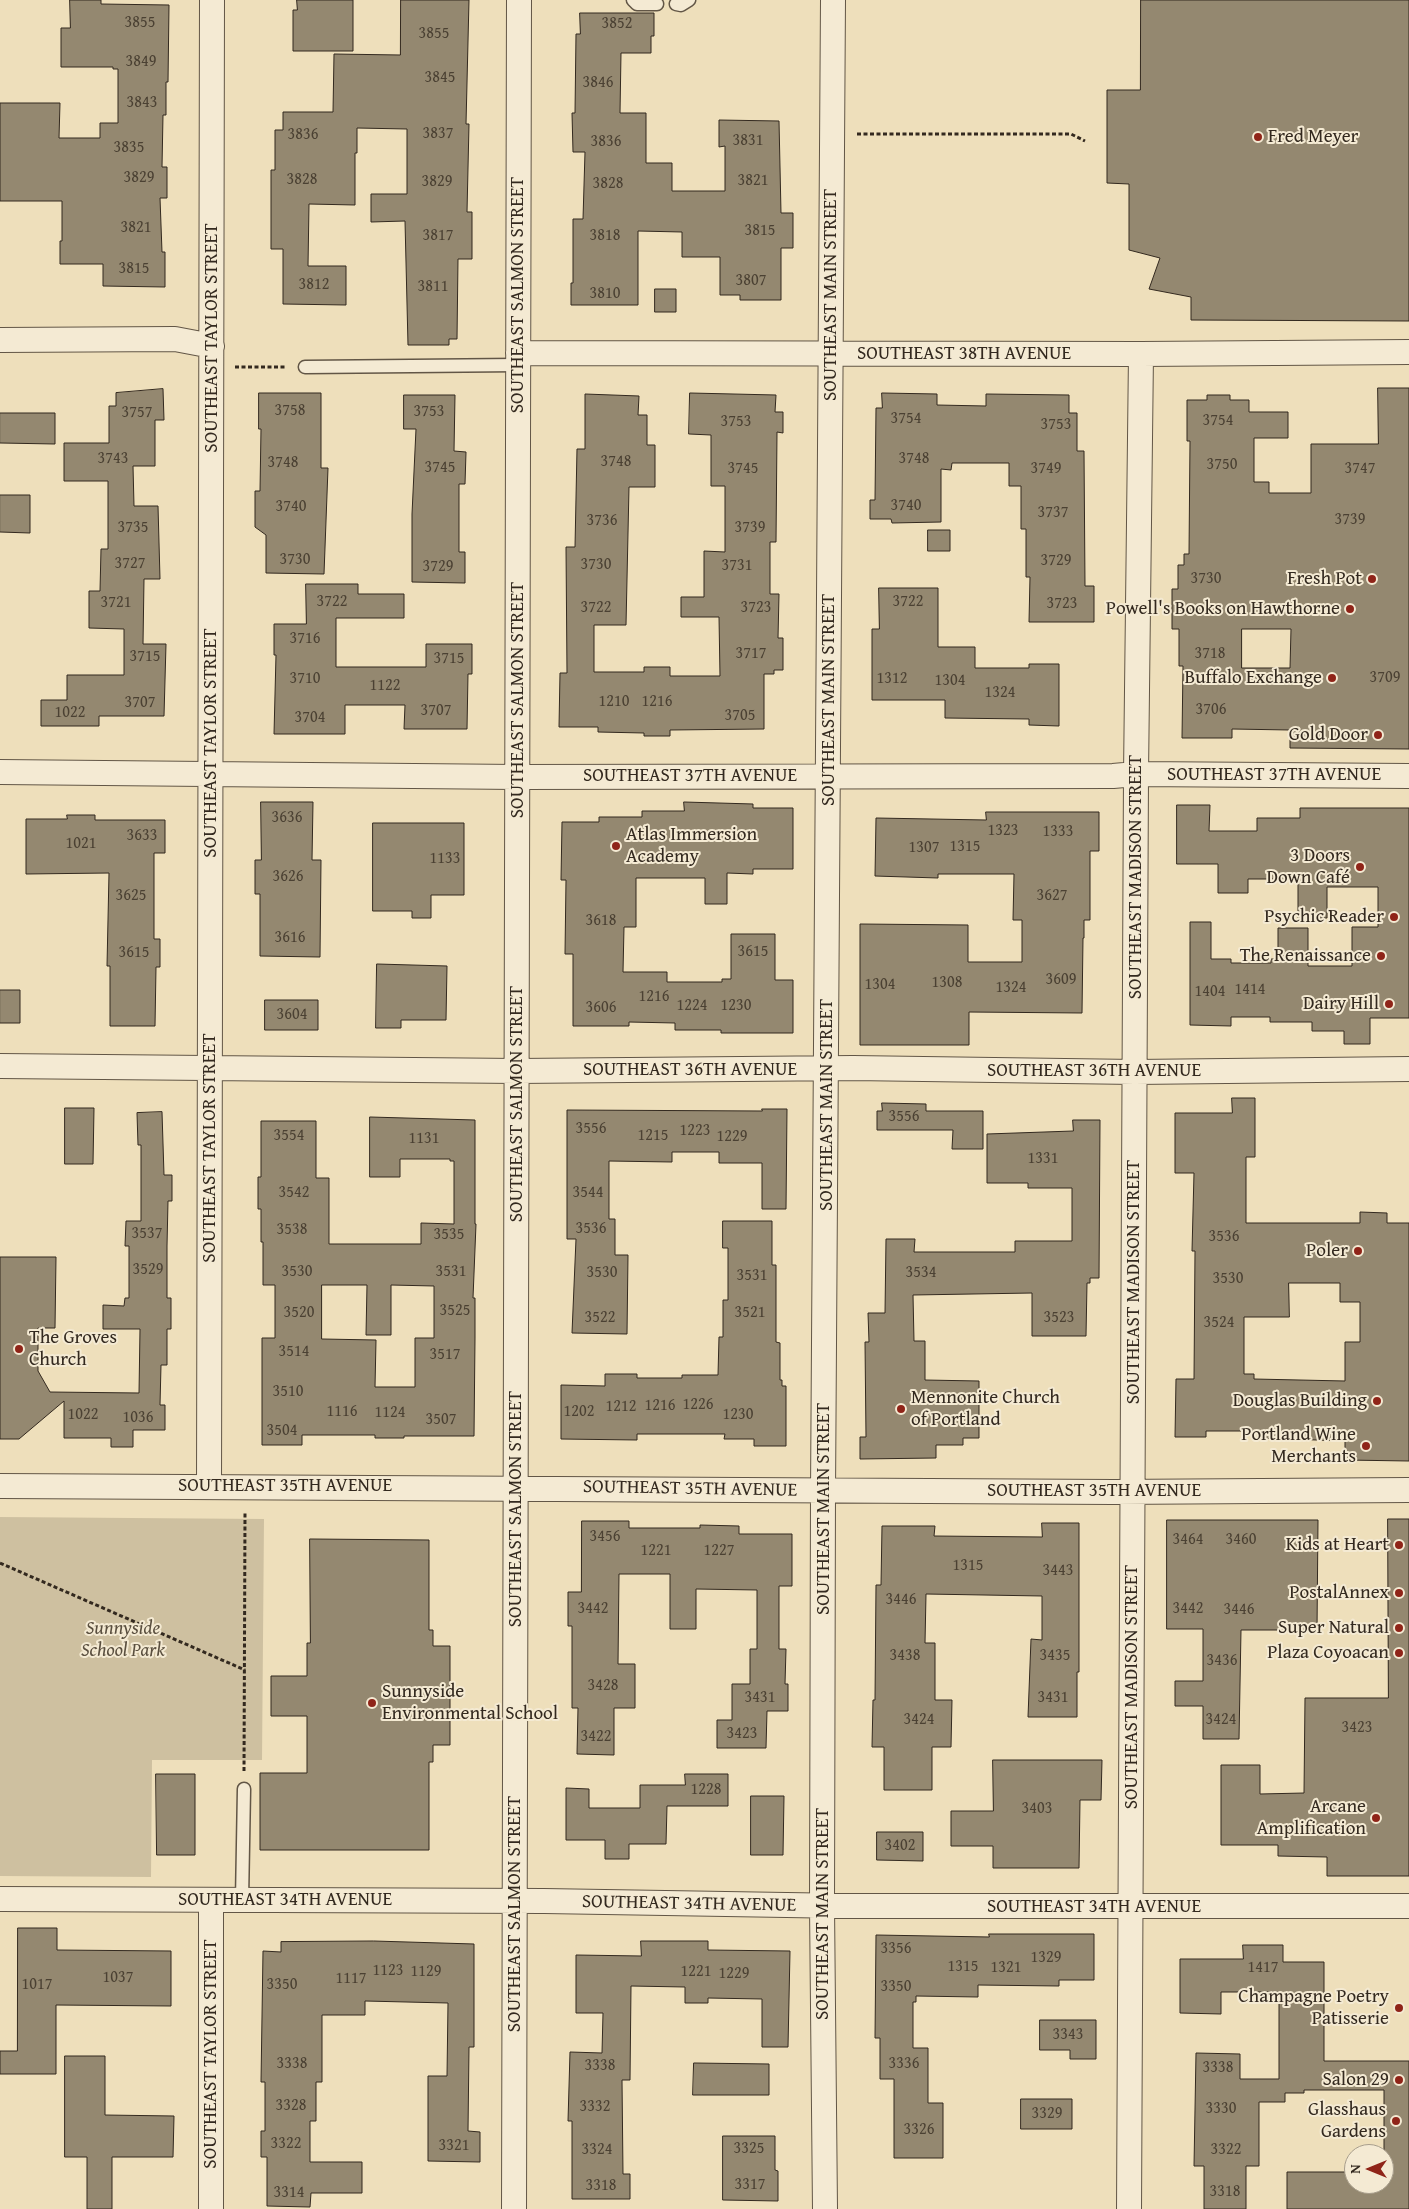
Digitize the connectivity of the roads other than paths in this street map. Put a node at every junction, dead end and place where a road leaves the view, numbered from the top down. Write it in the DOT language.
graph roads {
  1 [pos="212,0"];
  2 [pos="519,0"];
  3 [pos="633,0"];
  4 [pos="689,0"];
  5 [pos="833,0"];
  6 [pos="657,4"];
  7 [pos="676,4"];
  8 [pos="0,340"];
  9 [pos="1409,352"];
  10 [pos="831,354"];
  11 [pos="1141,354"];
  12 [pos="212,357"];
  13 [pos="518,359"];
  14 [pos="305,367"];
  15 [pos="0,772"];
  16 [pos="211,772"];
  17 [pos="1136,774"];
  18 [pos="829,776"];
  19 [pos="1409,776"];
  20 [pos="518,777"];
  21 [pos="0,1066"];
  22 [pos="210,1068"];
  23 [pos="1409,1069"];
  24 [pos="827,1070"];
  25 [pos="517,1071"];
  26 [pos="1135,1072"];
  27 [pos="0,1486"];
  28 [pos="210,1486"];
  29 [pos="516,1488"];
  30 [pos="823,1490"];
  31 [pos="1409,1490"];
  32 [pos="1132,1492"];
  33 [pos="244,1789"];
  34 [pos="0,1899"];
  35 [pos="211,1900"];
  36 [pos="242,1900"];
  37 [pos="516,1901"];
  38 [pos="822,1906"];
  39 [pos="1409,1906"];
  40 [pos="1131,1907"];
  41 [pos="210,2209"];
  42 [pos="514,2209"];
  43 [pos="825,2209"];
  44 [pos="1129,2209"];
  1 -- 12 [label="street, SOUTHEAST TAYLOR STREET"];
  2 -- 13 [label="street, SOUTHEAST SALMON STREET"];
  3 -- 6 [label="lane"];
  4 -- 7 [label="lane"];
  5 -- 10 [label="street, SOUTHEAST MAIN STREET"];
  8 -- 12 [label="street"];
  9 -- 11 [label="street, SOUTHEAST 38TH AVENUE"];
  10 -- 11 [label="street, SOUTHEAST 38TH AVENUE"];
  10 -- 13 [label="street, SOUTHEAST 38TH AVENUE"];
  10 -- 18 [label="street, SOUTHEAST MAIN STREET"];
  11 -- 17 [label="street, SOUTHEAST MADISON STREET"];
  12 -- 16 [label="street, SOUTHEAST TAYLOR STREET"];
  13 -- 14 [label="lane"];
  13 -- 20 [label="street, SOUTHEAST SALMON STREET"];
  15 -- 16 [label="street, SOUTHEAST 37TH AVENUE"];
  16 -- 20 [label="street, SOUTHEAST 37TH AVENUE"];
  16 -- 22 [label="street, SOUTHEAST TAYLOR STREET"];
  17 -- 18 [label="street, SOUTHEAST 37TH AVENUE"];
  17 -- 19 [label="street, SOUTHEAST 37TH AVENUE"];
  17 -- 26 [label="street, SOUTHEAST MADISON STREET"];
  18 -- 20 [label="street, SOUTHEAST 37TH AVENUE"];
  18 -- 24 [label="street, SOUTHEAST MAIN STREET"];
  20 -- 25 [label="street, SOUTHEAST SALMON STREET"];
  21 -- 22 [label="street, SOUTHEAST 36TH AVENUE"];
  22 -- 25 [label="street, SOUTHEAST 36TH AVENUE"];
  22 -- 28 [label="street, SOUTHEAST TAYLOR STREET"];
  23 -- 26 [label="street, SOUTHEAST 36TH AVENUE"];
  24 -- 25 [label="street, SOUTHEAST 36TH AVENUE"];
  24 -- 26 [label="street, SOUTHEAST 36TH AVENUE"];
  24 -- 30 [label="street, SOUTHEAST MAIN STREET"];
  25 -- 29 [label="street, SOUTHEAST SALMON STREET"];
  26 -- 32 [label="street, SOUTHEAST MADISON STREET"];
  27 -- 28 [label="street, SOUTHEAST 35TH AVENUE"];
  28 -- 29 [label="street, SOUTHEAST 35TH AVENUE"];
  29 -- 30 [label="street, SOUTHEAST 35TH AVENUE"];
  29 -- 37 [label="street, SOUTHEAST SALMON STREET"];
  30 -- 32 [label="street, SOUTHEAST 35TH AVENUE"];
  30 -- 38 [label="street, SOUTHEAST MAIN STREET"];
  31 -- 32 [label="street, SOUTHEAST 35TH AVENUE"];
  32 -- 40 [label="street, SOUTHEAST MADISON STREET"];
  33 -- 36 [label="lane"];
  34 -- 35 [label="street, SOUTHEAST 34TH AVENUE"];
  35 -- 36 [label="street, SOUTHEAST 34TH AVENUE"];
  35 -- 41 [label="street, SOUTHEAST TAYLOR STREET"];
  36 -- 37 [label="street, SOUTHEAST 34TH AVENUE"];
  37 -- 38 [label="street, SOUTHEAST 34TH AVENUE"];
  37 -- 42 [label="street, SOUTHEAST SALMON STREET"];
  38 -- 40 [label="street, SOUTHEAST 34TH AVENUE"];
  38 -- 43 [label="street, SOUTHEAST MAIN STREET"];
  39 -- 40 [label="street, SOUTHEAST 34TH AVENUE"];
  40 -- 44 [label="street, SOUTHEAST MADISON STREET"];
}
